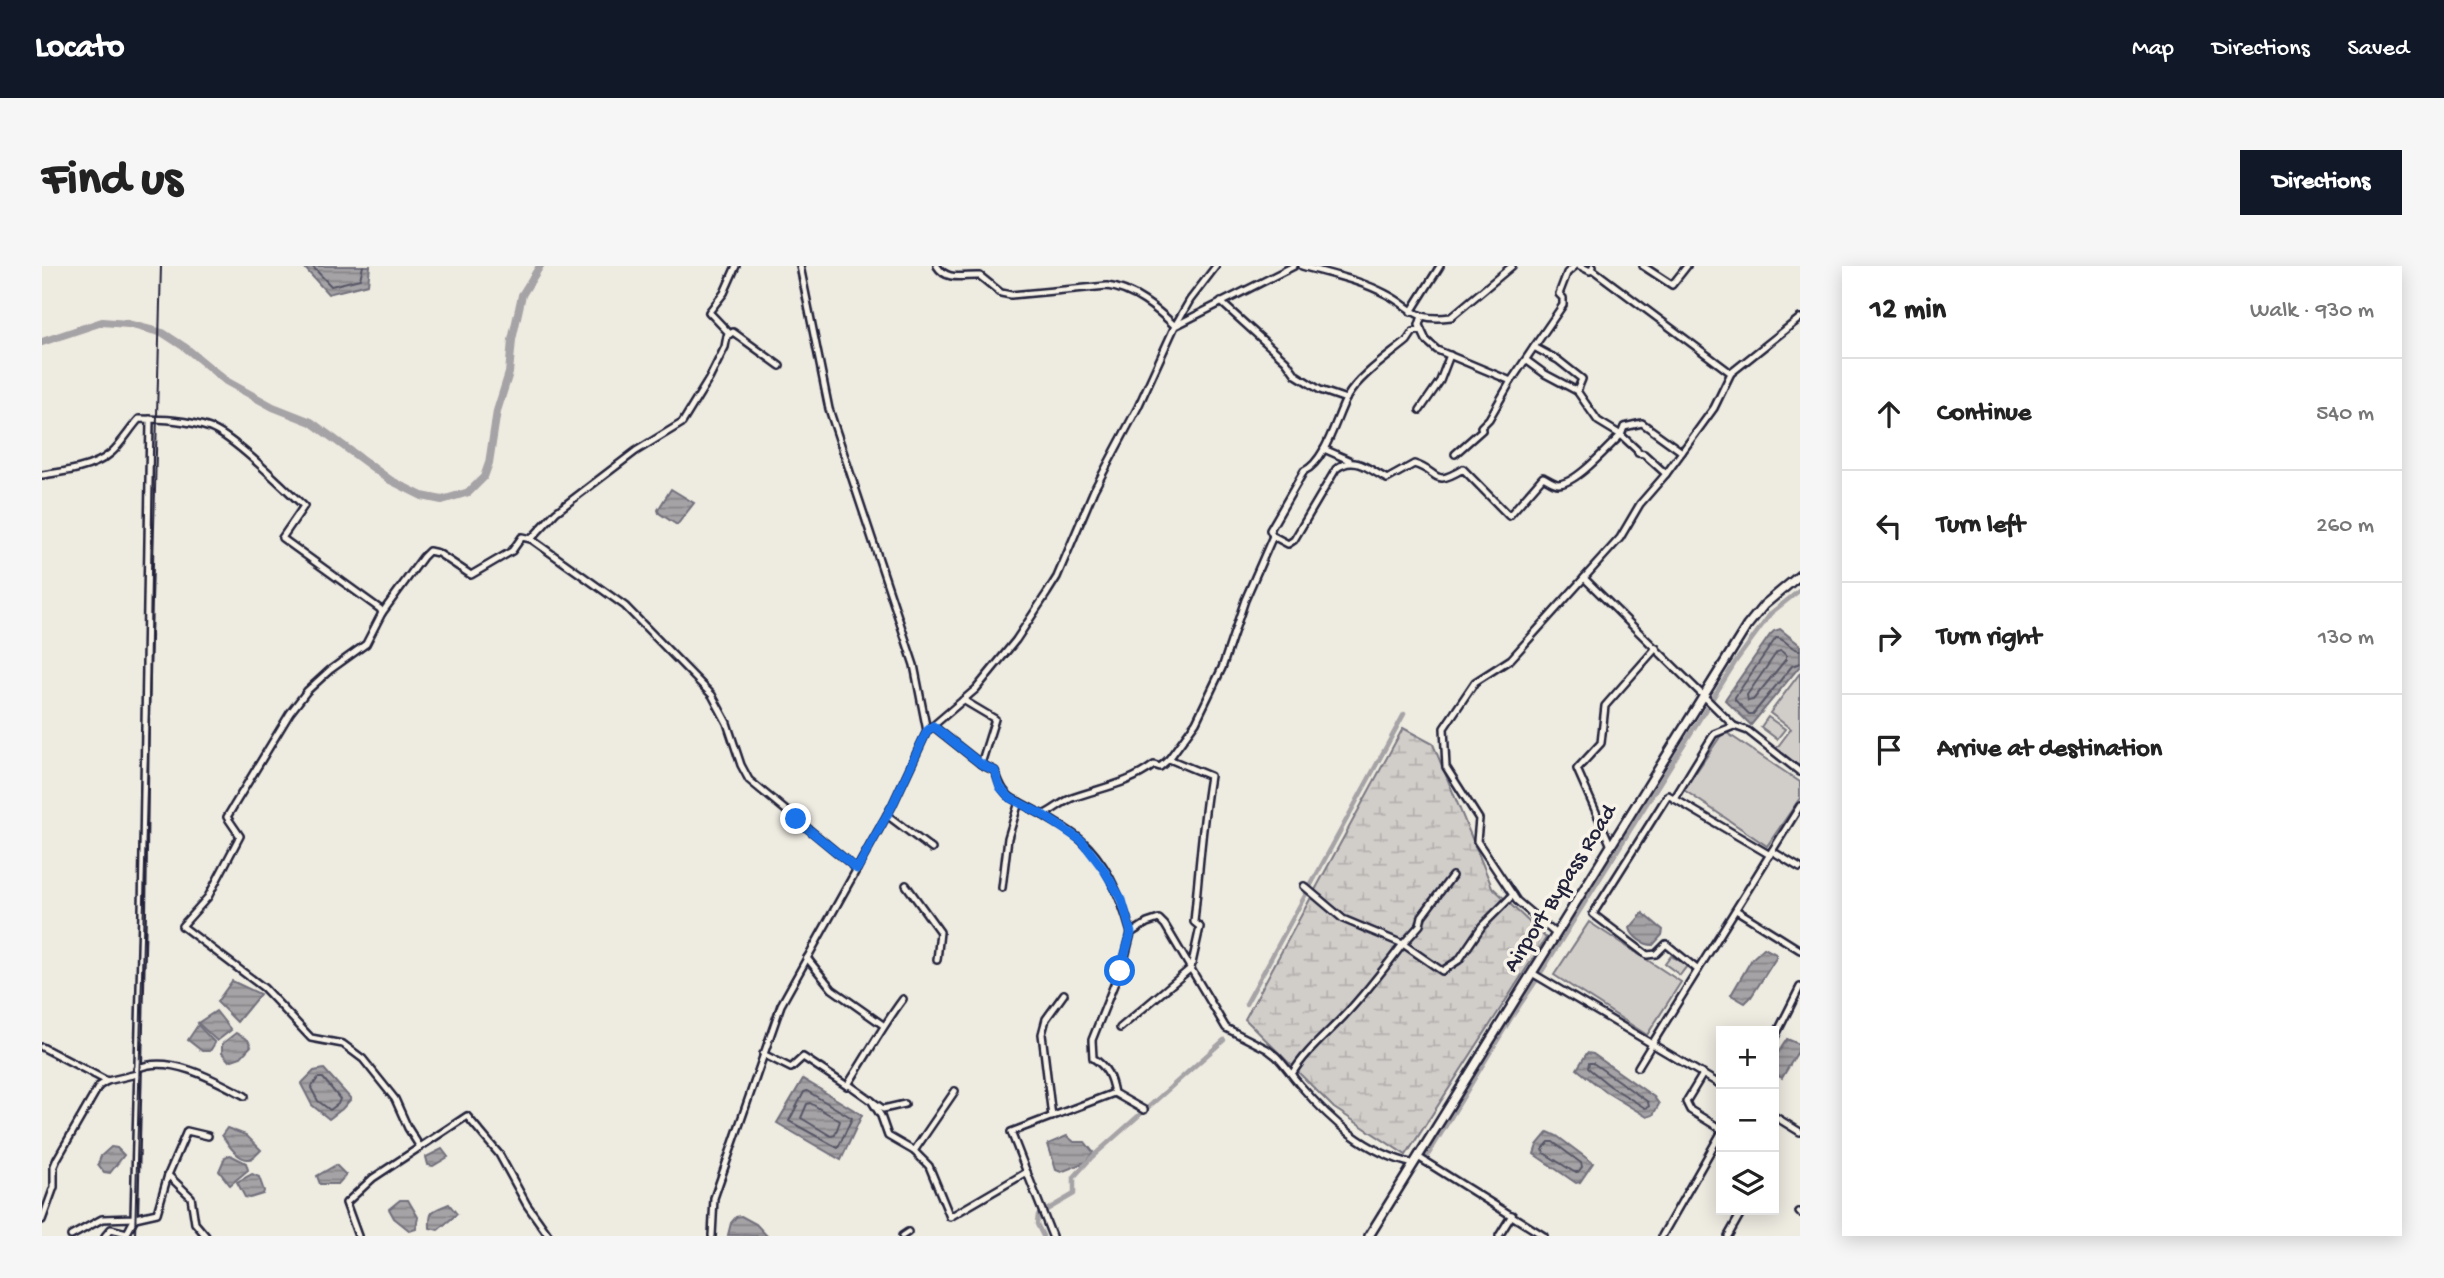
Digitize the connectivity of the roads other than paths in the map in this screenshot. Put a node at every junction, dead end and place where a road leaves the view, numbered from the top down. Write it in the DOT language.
graph roads {
  1 [pos="736,266"];
  2 [pos="800,266"];
  3 [pos="937,266"];
  4 [pos="1216,266"];
  5 [pos="1294,266"];
  6 [pos="1302,266"];
  7 [pos="1331,266"];
  8 [pos="1440,266"];
  9 [pos="1511,266"];
  10 [pos="1577,266"];
  11 [pos="1643,266"];
  12 [pos="1687,266"];
  13 [pos="1593,267"];
  14 [pos="1327,273"];
  15 [pos="1221,302"];
  16 [pos="1411,312"];
  17 [pos="1422,316"];
  18 [pos="1800,318"];
  19 [pos="1175,326"];
  20 [pos="1421,330"];
  21 [pos="730,334"];
  22 [pos="1534,348"];
  23 [pos="1450,355"];
  24 [pos="1526,360"];
  25 [pos="780,366"];
  26 [pos="1731,373"];
  27 [pos="1511,380"];
  28 [pos="1577,391"];
  29 [pos="1346,399"];
  30 [pos="1420,411"];
  31 [pos="150,419"];
  32 [pos="1621,435"];
  33 [pos="1324,449"];
  34 [pos="1682,452"];
  35 [pos="1455,454"];
  36 [pos="1352,461"];
  37 [pos="1666,474"];
  38 [pos="42,475"];
  39 [pos="1273,536"];
  40 [pos="531,539"];
  41 [pos="1800,575"];
  42 [pos="1584,578"];
  43 [pos="382,613"];
  44 [pos="1656,648"];
  45 [pos="1704,694"];
  46 [pos="963,700"];
  47 [pos="933,726"];
  48 [pos="1734,726"];
  49 [pos="927,731"];
  50 [pos="1169,759"];
  51 [pos="981,764"];
  52 [pos="1800,772"];
  53 [pos="1674,799"];
  54 [pos="1019,802"];
  55 [pos="1800,806"];
  56 [pos="887,815"];
  57 [pos="1043,815"];
  58 [pos="1611,846"];
  59 [pos="932,849"];
  60 [pos="1771,853"];
  61 [pos="1800,868"];
  62 [pos="857,869"];
  63 [pos="1452,876"];
  64 [pos="906,885"];
  65 [pos="1304,886"];
  66 [pos="1002,888"];
  67 [pos="1513,895"];
  68 [pos="1736,910"];
  69 [pos="1131,933"];
  70 [pos="1556,934"];
  71 [pos="1403,944"];
  72 [pos="1800,950"];
  73 [pos="807,958"];
  74 [pos="937,960"];
  75 [pos="1191,968"];
  76 [pos="1698,971"];
  77 [pos="1532,973"];
  78 [pos="1800,987"];
  79 [pos="1064,994"];
  80 [pos="904,999"];
  81 [pos="883,1026"];
  82 [pos="1120,1028"];
  83 [pos="1779,1030"];
  84 [pos="1652,1044"];
  85 [pos="42,1047"];
  86 [pos="763,1054"];
  87 [pos="1638,1067"];
  88 [pos="137,1072"];
  89 [pos="1292,1074"];
  90 [pos="1703,1074"];
  91 [pos="107,1081"];
  92 [pos="1716,1082"];
  93 [pos="848,1084"];
  94 [pos="955,1091"];
  95 [pos="1114,1093"];
  96 [pos="245,1096"];
  97 [pos="871,1100"];
  98 [pos="905,1104"];
  99 [pos="1144,1110"];
  100 [pos="1052,1117"];
  101 [pos="1779,1119"];
  102 [pos="1716,1128"];
  103 [pos="1800,1132"];
  104 [pos="208,1136"];
  105 [pos="1716,1140"];
  106 [pos="420,1147"];
  107 [pos="914,1151"];
  108 [pos="1416,1161"];
  109 [pos="1027,1172"];
  110 [pos="168,1175"];
  111 [pos="1512,1215"];
  112 [pos="1740,1215"];
  113 [pos="135,1218"];
  114 [pos="42,1220"];
  115 [pos="71,1236"];
  116 [pos="105,1236"];
  117 [pos="206,1236"];
  118 [pos="358,1236"];
  119 [pos="549,1236"];
  120 [pos="712,1236"];
  121 [pos="1052,1236"];
  122 [pos="1369,1236"];
  123 [pos="1499,1236"];
  124 [pos="1544,1236"];
  125 [pos="1662,1236"];
  126 [pos="1728,1236"];
  1 -- 21 [label="street"];
  2 -- 49 [label="street"];
  3 -- 19 [label="street"];
  4 -- 19 [label="street"];
  5 -- 15 [label="street"];
  6 -- 14 [label="street"];
  7 -- 14 [label="street"];
  8 -- 16 [label="street"];
  9 -- 17 [label="street"];
  10 -- 13 [label="street"];
  10 -- 22 [label="street"];
  11 -- 12 [label="street"];
  13 -- 26 [label="street"];
  14 -- 16 [label="street"];
  15 -- 19 [label="street"];
  15 -- 29 [label="street"];
  16 -- 17 [label="street"];
  17 -- 20 [label="street"];
  18 -- 26 [label="street"];
  19 -- 46 [label="street"];
  20 -- 23 [label="street"];
  20 -- 29 [label="street"];
  21 -- 25 [label="street"];
  21 -- 40 [label="street"];
  22 -- 24 [label="street"];
  22 -- 28 [label="street"];
  23 -- 27 [label="street"];
  23 -- 30 [label="street"];
  24 -- 27 [label="street"];
  24 -- 28 [label="street"];
  26 -- 34 [label="street"];
  27 -- 35 [label="street"];
  28 -- 32 [label="street"];
  29 -- 33 [label="street"];
  31 -- 38 [label="street"];
  31 -- 43 [label="street"];
  31 -- 88 [label="street"];
  32 -- 34 [label="street"];
  32 -- 36 [label="street"];
  32 -- 37 [label="street"];
  33 -- 36 [label="street"];
  33 -- 39 [label="street"];
  34 -- 37 [label="street"];
  36 -- 39 [label="street"];
  37 -- 42 [label="street"];
  39 -- 50 [label="street"];
  40 -- 43 [label="street"];
  40 -- 62 [label="street"];
  41 -- 45 [label="street, Airport Bypass Road"];
  42 -- 44 [label="street"];
  42 -- 67 [label="street"];
  43 -- 106 [label="street"];
  44 -- 45 [label="street"];
  44 -- 58 [label="street"];
  45 -- 48 [label="street"];
  45 -- 58 [label="street, Airport Bypass Road"];
  46 -- 47 [label="street"];
  46 -- 51 [label="street"];
  47 -- 49 [label="street"];
  47 -- 51 [label="street"];
  48 -- 52 [label="street"];
  48 -- 53 [label="street"];
  49 -- 56 [label="street"];
  50 -- 57 [label="street"];
  50 -- 75 [label="street"];
  51 -- 54 [label="street"];
  53 -- 60 [label="street"];
  53 -- 76 [label="street"];
  54 -- 57 [label="street"];
  54 -- 66 [label="street"];
  55 -- 60 [label="street"];
  56 -- 59 [label="street"];
  56 -- 62 [label="street"];
  57 -- 69 [label="street"];
  58 -- 70 [label="street, Airport Bypass Road"];
  60 -- 61 [label="street"];
  60 -- 68 [label="street"];
  62 -- 73 [label="street"];
  63 -- 71 [label="street"];
  64 -- 74 [label="street"];
  65 -- 71 [label="street"];
  67 -- 70 [label="street"];
  67 -- 71 [label="street"];
  68 -- 72 [label="street"];
  68 -- 76 [label="street"];
  69 -- 75 [label="street"];
  69 -- 95 [label="street"];
  70 -- 77 [label="street, Airport Bypass Road"];
  71 -- 89 [label="street"];
  73 -- 81 [label="street"];
  73 -- 86 [label="street"];
  75 -- 82 [label="street"];
  75 -- 89 [label="street"];
  76 -- 84 [label="street"];
  77 -- 84 [label="street"];
  77 -- 108 [label="street, Airport Bypass Road"];
  78 -- 83 [label="street"];
  79 -- 100 [label="street"];
  80 -- 81 [label="street"];
  81 -- 93 [label="street"];
  84 -- 87 [label="street"];
  84 -- 90 [label="street"];
  85 -- 91 [label="street"];
  86 -- 93 [label="street"];
  86 -- 120 [label="street"];
  88 -- 91 [label="street"];
  88 -- 96 [label="street"];
  88 -- 113 [label="street"];
  89 -- 108 [label="street"];
  90 -- 92 [label="street"];
  90 -- 102 [label="street"];
  91 -- 114 [label="street"];
  93 -- 97 [label="street"];
  94 -- 107 [label="street"];
  95 -- 99 [label="street"];
  95 -- 100 [label="street"];
  97 -- 98 [label="street"];
  97 -- 107 [label="street"];
  100 -- 109 [label="street"];
  101 -- 103 [label="street"];
  104 -- 110 [label="street"];
  105 -- 125 [label="street"];
  106 -- 118 [label="street"];
  106 -- 119 [label="street"];
  107 -- 109 [label="street"];
  108 -- 111 [label="street"];
  108 -- 122 [label="street, Airport Bypass Road"];
  109 -- 121 [label="street"];
  110 -- 113 [label="street"];
  110 -- 117 [label="street"];
  111 -- 123 [label="street"];
  111 -- 124 [label="street"];
  112 -- 126 [label="street"];
  113 -- 115 [label="street"];
  113 -- 116 [label="street"];
}
